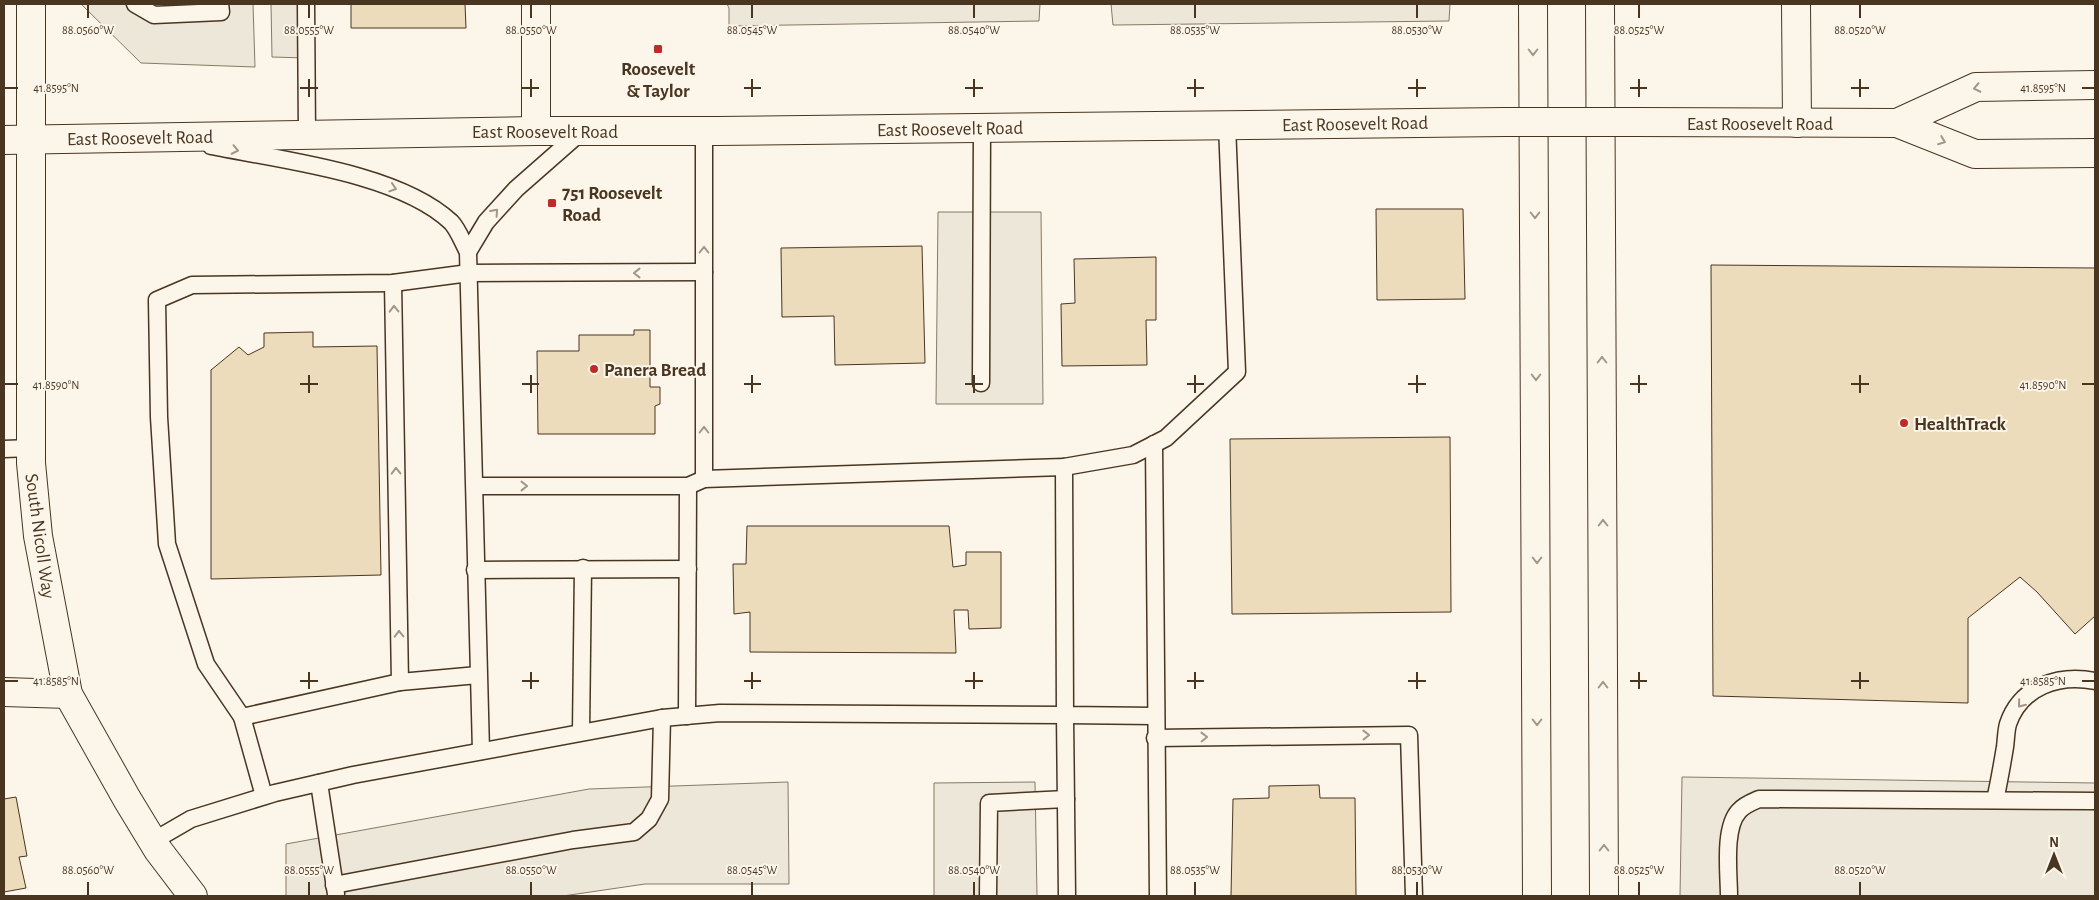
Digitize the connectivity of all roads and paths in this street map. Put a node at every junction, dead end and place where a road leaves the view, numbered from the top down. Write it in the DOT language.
graph roads {
  1 [pos="30,4"];
  2 [pos="135,4"];
  3 [pos="220,4"];
  4 [pos="306,4"];
  5 [pos="536,4"];
  6 [pos="1533,4"];
  7 [pos="1600,4"];
  8 [pos="1796,4"];
  9 [pos="2095,85"];
  10 [pos="1797,123"];
  11 [pos="1896,123"];
  12 [pos="1227,125"];
  13 [pos="982,128"];
  14 [pos="536,130"];
  15 [pos="583,130"];
  16 [pos="704,131"];
  17 [pos="307,135"];
  18 [pos="170,137"];
  19 [pos="31,139"];
  20 [pos="4,140"];
  21 [pos="2095,153"];
  22 [pos="468,252"];
  23 [pos="704,272"];
  24 [pos="469,273"];
  25 [pos="393,284"];
  26 [pos="981,383"];
  27 [pos="1154,444"];
  28 [pos="31,448"];
  29 [pos="4,449"];
  30 [pos="1064,467"];
  31 [pos="704,479"];
  32 [pos="475,486"];
  33 [pos="688,486"];
  34 [pos="583,568"];
  35 [pos="688,569"];
  36 [pos="475,570"];
  37 [pos="478,675"];
  38 [pos="2095,681"];
  39 [pos="400,682"];
  40 [pos="4,692"];
  41 [pos="68,694"];
  42 [pos="1065,715"];
  43 [pos="687,716"];
  44 [pos="1155,716"];
  45 [pos="242,717"];
  46 [pos="662,718"];
  47 [pos="581,732"];
  48 [pos="1155,738"];
  49 [pos="481,751"];
  50 [pos="319,783"];
  51 [pos="264,796"];
  52 [pos="1066,799"];
  53 [pos="1995,800"];
  54 [pos="2095,801"];
  55 [pos="153,841"];
  56 [pos="335,891"];
  57 [pos="192,896"];
  58 [pos="988,896"];
  59 [pos="1067,896"];
  60 [pos="1158,896"];
  61 [pos="1414,896"];
  62 [pos="1537,896"];
  63 [pos="1604,896"];
  64 [pos="1729,896"];
  1 -- 19 [label="main road, South Nicoll Way"];
  2 -- 3 [label="lane"];
  4 -- 17 [label="lane"];
  5 -- 14 [label="main road"];
  6 -- 62 [label="main road, one-way"];
  63 -- 7 [label="main road, one-way"];
  8 -- 10 [label="main road"];
  9 -- 11 [label="main road, East Roosevelt Road, one-way"];
  10 -- 11 [label="main road, East Roosevelt Road"];
  10 -- 12 [label="main road, East Roosevelt Road, bridge"];
  11 -- 21 [label="main road, East Roosevelt Road, one-way"];
  12 -- 13 [label="main road, East Roosevelt Road"];
  12 -- 27 [label="lane"];
  13 -- 16 [label="main road, East Roosevelt Road"];
  13 -- 26 [label="lane"];
  14 -- 15 [label="main road, East Roosevelt Road"];
  14 -- 17 [label="main road, East Roosevelt Road"];
  15 -- 16 [label="main road, East Roosevelt Road"];
  22 -- 15 [label="lane, one-way"];
  23 -- 16 [label="lane, one-way"];
  17 -- 18 [label="main road, East Roosevelt Road"];
  18 -- 19 [label="main road, East Roosevelt Road"];
  18 -- 22 [label="lane, one-way"];
  19 -- 20 [label="main road, East Roosevelt Road"];
  19 -- 28 [label="main road, South Nicoll Way"];
  22 -- 24 [label="lane"];
  23 -- 24 [label="lane, one-way"];
  31 -- 23 [label="lane, one-way"];
  24 -- 25 [label="lane"];
  24 -- 32 [label="lane"];
  39 -- 25 [label="lane, one-way"];
  25 -- 45 [label="lane"];
  27 -- 30 [label="lane"];
  27 -- 44 [label="lane"];
  28 -- 29 [label="lane"];
  28 -- 41 [label="main road, South Nicoll Way"];
  30 -- 31 [label="lane"];
  30 -- 42 [label="lane"];
  31 -- 33 [label="lane"];
  32 -- 33 [label="lane, one-way"];
  32 -- 36 [label="lane"];
  33 -- 35 [label="lane"];
  34 -- 35 [label="lane"];
  34 -- 36 [label="lane"];
  34 -- 47 [label="lane"];
  35 -- 43 [label="lane"];
  36 -- 37 [label="lane"];
  37 -- 39 [label="lane"];
  37 -- 49 [label="lane"];
  38 -- 53 [label="lane, one-way"];
  39 -- 45 [label="lane"];
  40 -- 41 [label="main road"];
  41 -- 55 [label="main road, South Nicoll Way"];
  42 -- 43 [label="lane"];
  42 -- 44 [label="lane"];
  42 -- 52 [label="lane"];
  43 -- 46 [label="lane"];
  44 -- 48 [label="lane"];
  45 -- 51 [label="lane"];
  46 -- 47 [label="lane"];
  46 -- 56 [label="lane"];
  47 -- 49 [label="lane"];
  48 -- 60 [label="lane"];
  48 -- 61 [label="lane, one-way"];
  49 -- 50 [label="lane"];
  50 -- 51 [label="lane"];
  50 -- 56 [label="lane"];
  51 -- 55 [label="lane"];
  52 -- 58 [label="lane"];
  52 -- 59 [label="lane"];
  53 -- 54 [label="lane"];
  53 -- 64 [label="lane"];
  55 -- 57 [label="main road, South Nicoll Way"];
}
